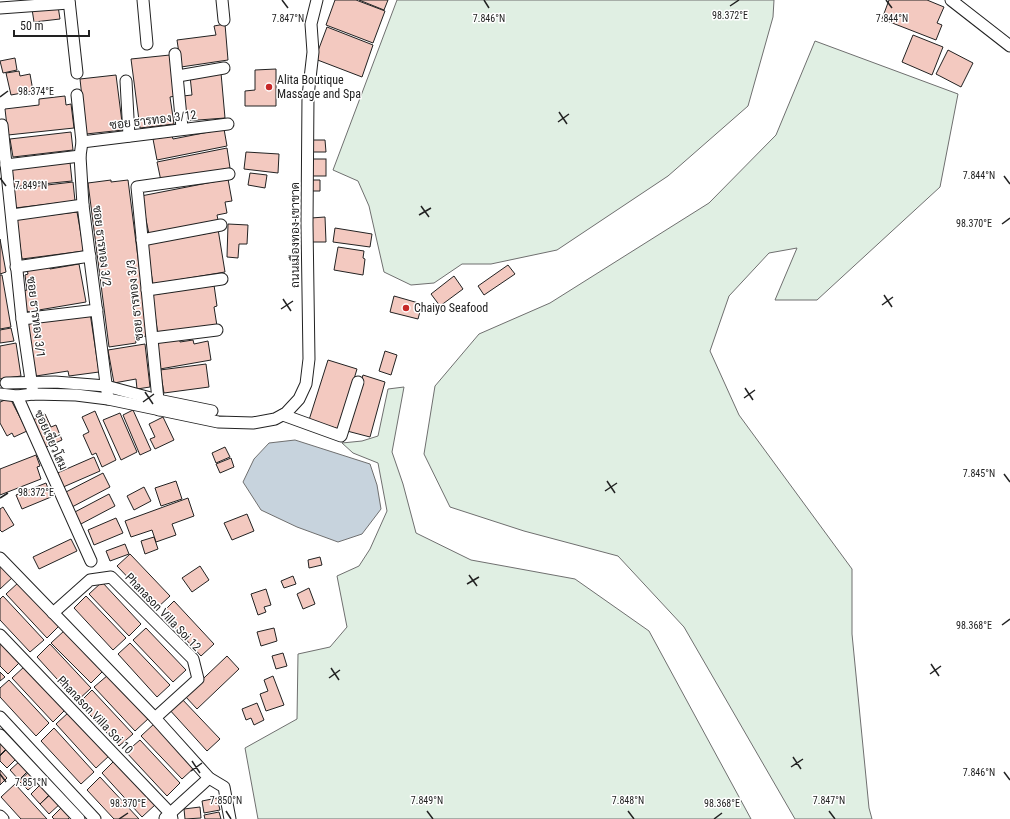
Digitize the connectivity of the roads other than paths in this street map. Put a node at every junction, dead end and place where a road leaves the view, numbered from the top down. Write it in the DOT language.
graph roads {
  1 [pos="143,0"];
  2 [pos="222,0"];
  3 [pos="317,0"];
  4 [pos="951,0"];
  5 [pos="69,2"];
  6 [pos="0,8"];
  7 [pos="224,20"];
  8 [pos="147,44"];
  9 [pos="1010,46"];
  10 [pos="175,54"];
  11 [pos="224,68"];
  12 [pos="77,73"];
  13 [pos="178,76"];
  14 [pos="126,81"];
  15 [pos="77,95"];
  16 [pos="2,124"];
  17 [pos="228,124"];
  18 [pos="182,128"];
  19 [pos="129,136"];
  20 [pos="82,142"];
  21 [pos="80,156"];
  22 [pos="6,165"];
  23 [pos="228,174"];
  24 [pos="83,205"];
  25 [pos="12,215"];
  26 [pos="221,225"];
  27 [pos="142,240"];
  28 [pos="90,256"];
  29 [pos="16,267"];
  30 [pos="222,279"];
  31 [pos="147,290"];
  32 [pos="97,310"];
  33 [pos="22,319"];
  34 [pos="217,330"];
  35 [pos="153,338"];
  36 [pos="358,382"];
  37 [pos="6,383"];
  38 [pos="32,383"];
  39 [pos="106,386"];
  40 [pos="0,394"];
  41 [pos="33,394"];
  42 [pos="17,396"];
  43 [pos="108,399"];
  44 [pos="159,405"];
  45 [pos="212,411"];
  46 [pos="283,415"];
  47 [pos="0,558"];
  48 [pos="91,561"];
  49 [pos="53,613"];
  50 [pos="0,635"];
  51 [pos="0,717"];
  52 [pos="155,718"];
  53 [pos="0,735"];
  54 [pos="209,778"];
  55 [pos="0,816"];
  56 [pos="169,817"];
  57 [pos="3,819"];
  58 [pos="80,819"];
  59 [pos="95,819"];
  60 [pos="230,819"];
  1 -- 8 [label="street"];
  2 -- 7 [label="street"];
  3 -- 46 [label="street, ถนนเมืองทอง-เขาขาด"];
  4 -- 9 [label="street"];
  5 -- 6 [label="street"];
  5 -- 12 [label="street"];
  10 -- 13 [label="street"];
  11 -- 13 [label="street"];
  13 -- 18 [label="street"];
  14 -- 19 [label="street"];
  15 -- 20 [label="street, ซอย ธารทอง 3/2"];
  16 -- 22 [label="street, ซอย ธารทอง 3/1"];
  17 -- 18 [label="street, ซอย ธารทอง 3/12"];
  18 -- 19 [label="street, ซอย ธารทอง 3/12"];
  19 -- 20 [label="street, ซอย ธารทอง 3/12"];
  20 -- 21 [label="street, ซอย ธารทอง 3/2"];
  21 -- 22 [label="street"];
  21 -- 24 [label="street, ซอย ธารทอง 3/2"];
  22 -- 25 [label="street, ซอย ธารทอง 3/1"];
  23 -- 27 [label="street, ซอย ธารทอง 3/3"];
  24 -- 25 [label="street"];
  24 -- 28 [label="street, ซอย ธารทอง 3/2"];
  25 -- 29 [label="street, ซอย ธารทอง 3/1"];
  26 -- 27 [label="street"];
  27 -- 31 [label="street, ซอย ธารทอง 3/3"];
  28 -- 29 [label="street"];
  28 -- 32 [label="street, ซอย ธารทอง 3/2"];
  29 -- 33 [label="street, ซอย ธารทอง 3/1"];
  30 -- 31 [label="street"];
  31 -- 35 [label="street, ซอย ธารทอง 3/3"];
  32 -- 33 [label="street"];
  32 -- 39 [label="street, ซอย ธารทอง 3/2"];
  33 -- 38 [label="street, ซอย ธารทอง 3/1"];
  34 -- 35 [label="street"];
  35 -- 44 [label="street, ซอย ธารทอง 3/3"];
  36 -- 46 [label="street"];
  37 -- 38 [label="street"];
  38 -- 39 [label="street"];
  38 -- 41 [label="street, ซอย ธารทอง 3/1"];
  39 -- 43 [label="street, ซอย ธารทอง 3/2"];
  39 -- 44 [label="street"];
  40 -- 42 [label="street, ถนนเมืองทอง-เขาขาด"];
  41 -- 42 [label="street, ถนนเมืองทอง-เขาขาด"];
  41 -- 43 [label="street, ถนนเมืองทอง-เขาขาด"];
  42 -- 48 [label="street, ซอยเชี่ยวโสม"];
  43 -- 44 [label="street, ถนนเมืองทอง-เขาขาด"];
  44 -- 45 [label="street"];
  44 -- 46 [label="street, ถนนเมืองทอง-เขาขาด"];
  47 -- 49 [label="street"];
  49 -- 52 [label="street"];
  49 -- 52 [label="street, Phanason Villa Soi 12"];
  50 -- 56 [label="street, Phanason Villa Soi 10"];
  51 -- 59 [label="street"];
  52 -- 54 [label="street"];
  53 -- 58 [label="street"];
  54 -- 56 [label="street"];
  54 -- 60 [label="street"];
  55 -- 57 [label="street"];
}
